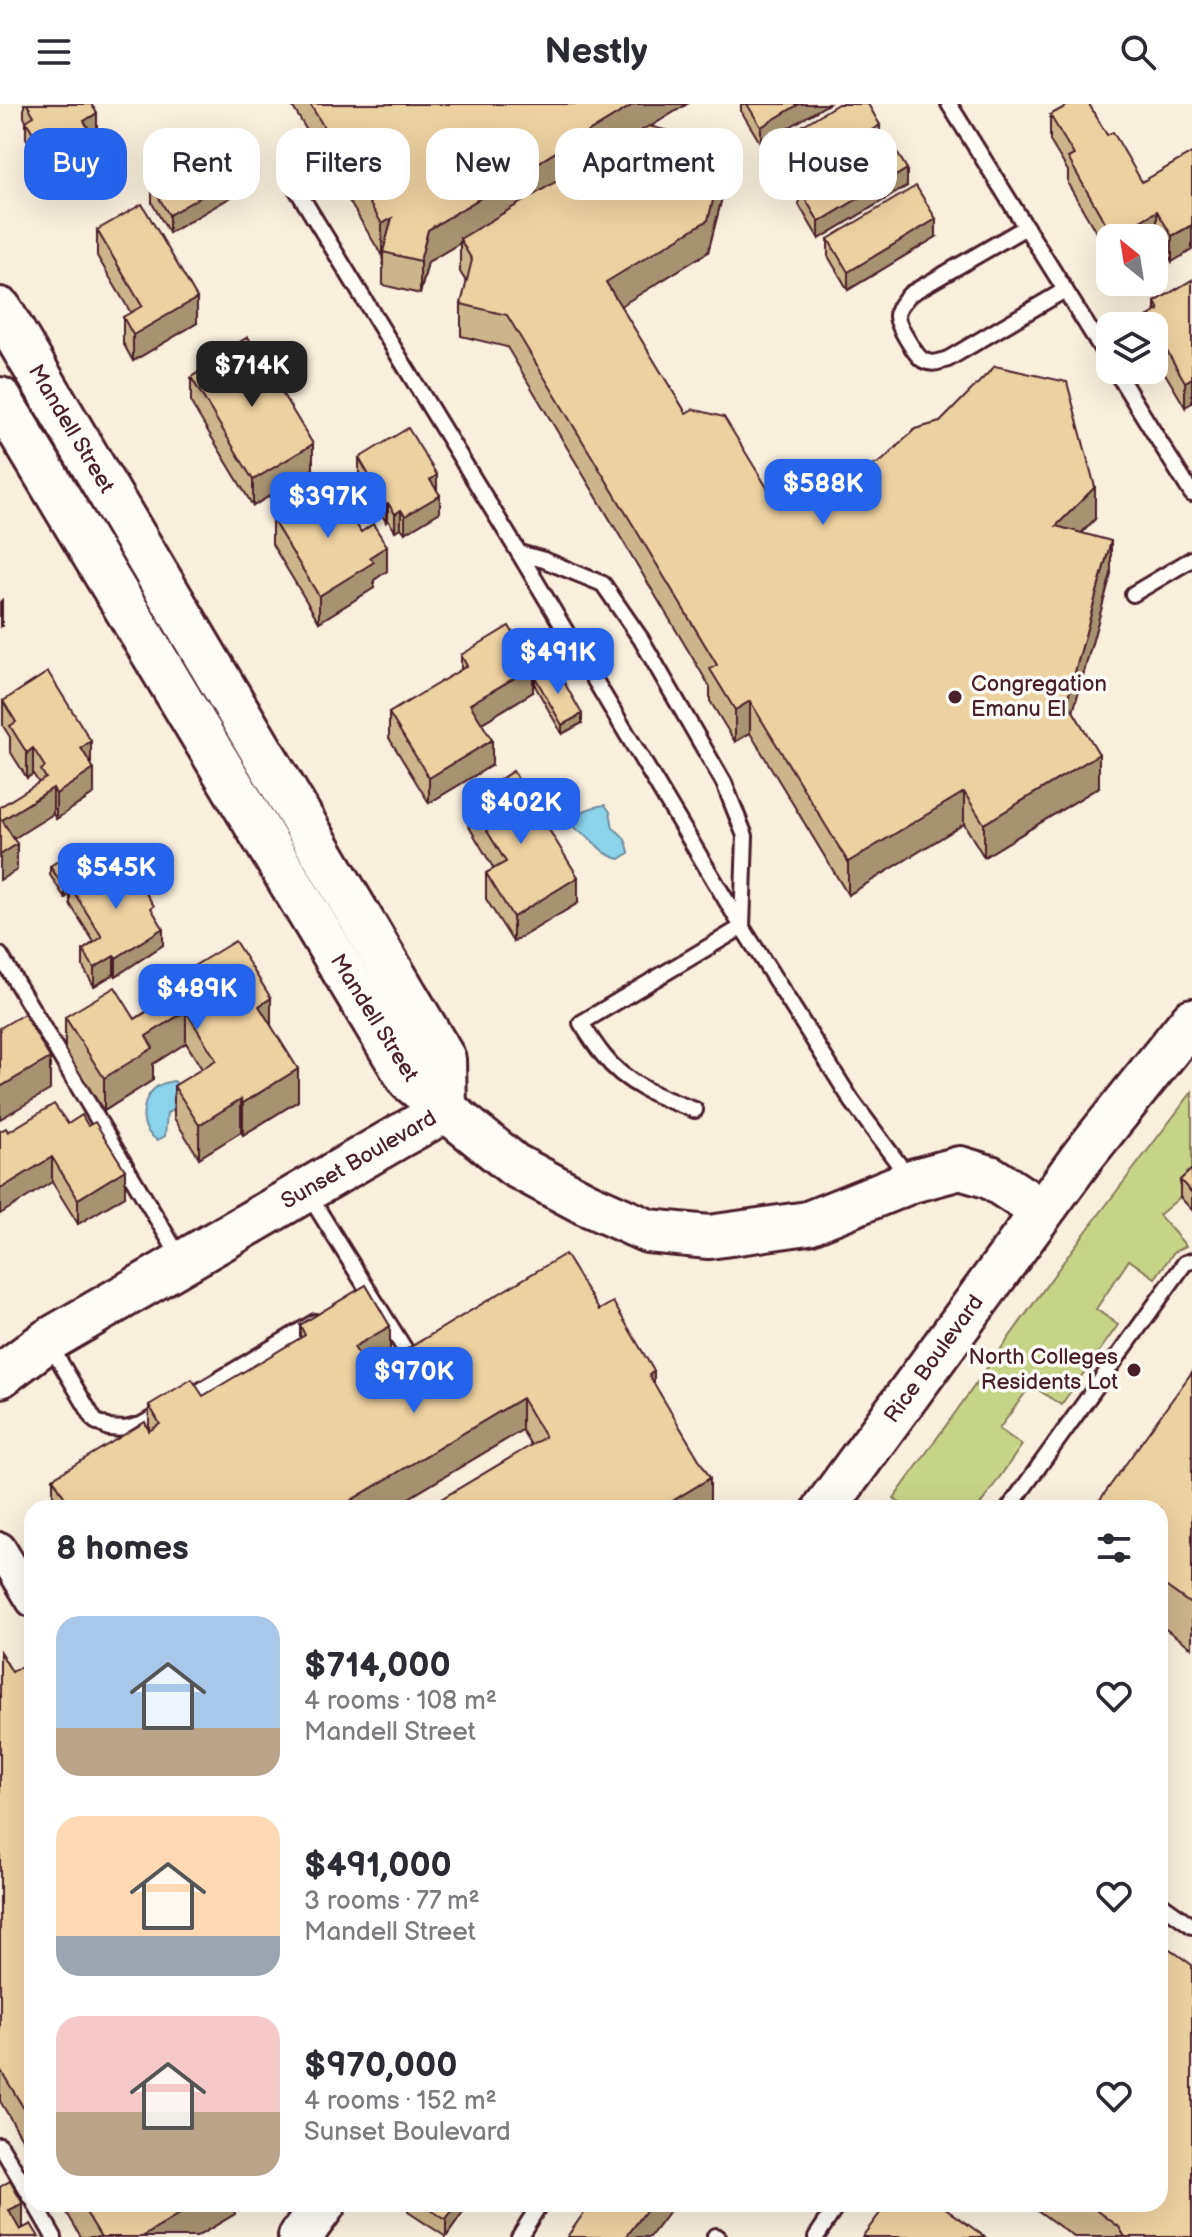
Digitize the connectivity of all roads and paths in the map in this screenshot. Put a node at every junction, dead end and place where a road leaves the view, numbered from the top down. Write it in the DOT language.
graph roads {
  1 [pos="949,104"];
  2 [pos="303,200"];
  3 [pos="1026,227"];
  4 [pos="1065,290"];
  5 [pos="0,309"];
  6 [pos="1096,340"];
  7 [pos="1124,384"];
  8 [pos="0,399"];
  9 [pos="1192,494"];
  10 [pos="519,553"];
  11 [pos="1192,559"];
  12 [pos="1133,594"];
  13 [pos="190,631"];
  14 [pos="152,653"];
  15 [pos="742,927"];
  16 [pos="0,955"];
  17 [pos="1192,1020"];
  18 [pos="695,1110"];
  19 [pos="445,1111"];
  20 [pos="912,1181"];
  21 [pos="306,1190"];
  22 [pos="1042,1211"];
  23 [pos="1192,1261"];
  24 [pos="183,1262"];
  25 [pos="368,1290"];
  26 [pos="355,1298"];
  27 [pos="328,1314"];
  28 [pos="47,1341"];
  29 [pos="404,1348"];
  30 [pos="0,1376"];
  31 [pos="831,1500"];
  32 [pos="1015,1500"];
  33 [pos="0,1548"];
  34 [pos="24,1588"];
  35 [pos="1168,1909"];
  36 [pos="1192,1926"];
  37 [pos="0,2145"];
  38 [pos="24,2186"];
  39 [pos="39,2212"];
  40 [pos="318,2212"];
  41 [pos="536,2212"];
  42 [pos="833,2212"];
  43 [pos="54,2237"];
  44 [pos="300,2237"];
  45 [pos="519,2237"];
  46 [pos="816,2237"];
  1 -- 3 [label="lane"];
  2 -- 10 [label="lane"];
  3 -- 4 [label="lane"];
  3 -- 4 [label="lane"];
  4 -- 6 [label="lane"];
  5 -- 13 [label="street, Mandell Street"];
  7 -- 9 [label="lane"];
  8 -- 14 [label="street, Mandell Street"];
  10 -- 15 [label="lane"];
  10 -- 15 [label="lane"];
  11 -- 12 [label="lane"];
  13 -- 14 [label="street"];
  13 -- 19 [label="street, Mandell Street"];
  14 -- 19 [label="street, Mandell Street"];
  15 -- 18 [label="lane"];
  15 -- 20 [label="lane"];
  16 -- 24 [label="lane"];
  17 -- 22 [label="street"];
  19 -- 20 [label="street, Sunset Boulevard"];
  19 -- 21 [label="street, Sunset Boulevard"];
  20 -- 22 [label="street, Sunset Boulevard"];
  21 -- 24 [label="street, Sunset Boulevard"];
  21 -- 25 [label="lane"];
  22 -- 31 [label="street, Rice Boulevard"];
  23 -- 32 [label="lane"];
  24 -- 28 [label="street, Sunset Boulevard"];
  25 -- 26 [label="lane"];
  25 -- 29 [label="lane"];
  27 -- 28 [label="lane"];
  28 -- 30 [label="street, Sunset Boulevard"];
  33 -- 34 [label="street"];
  35 -- 36 [label="lane"];
  37 -- 38 [label="lane"];
  39 -- 43 [label="lane"];
  40 -- 44 [label="street"];
  41 -- 45 [label="lane"];
  42 -- 46 [label="lane"];
}
